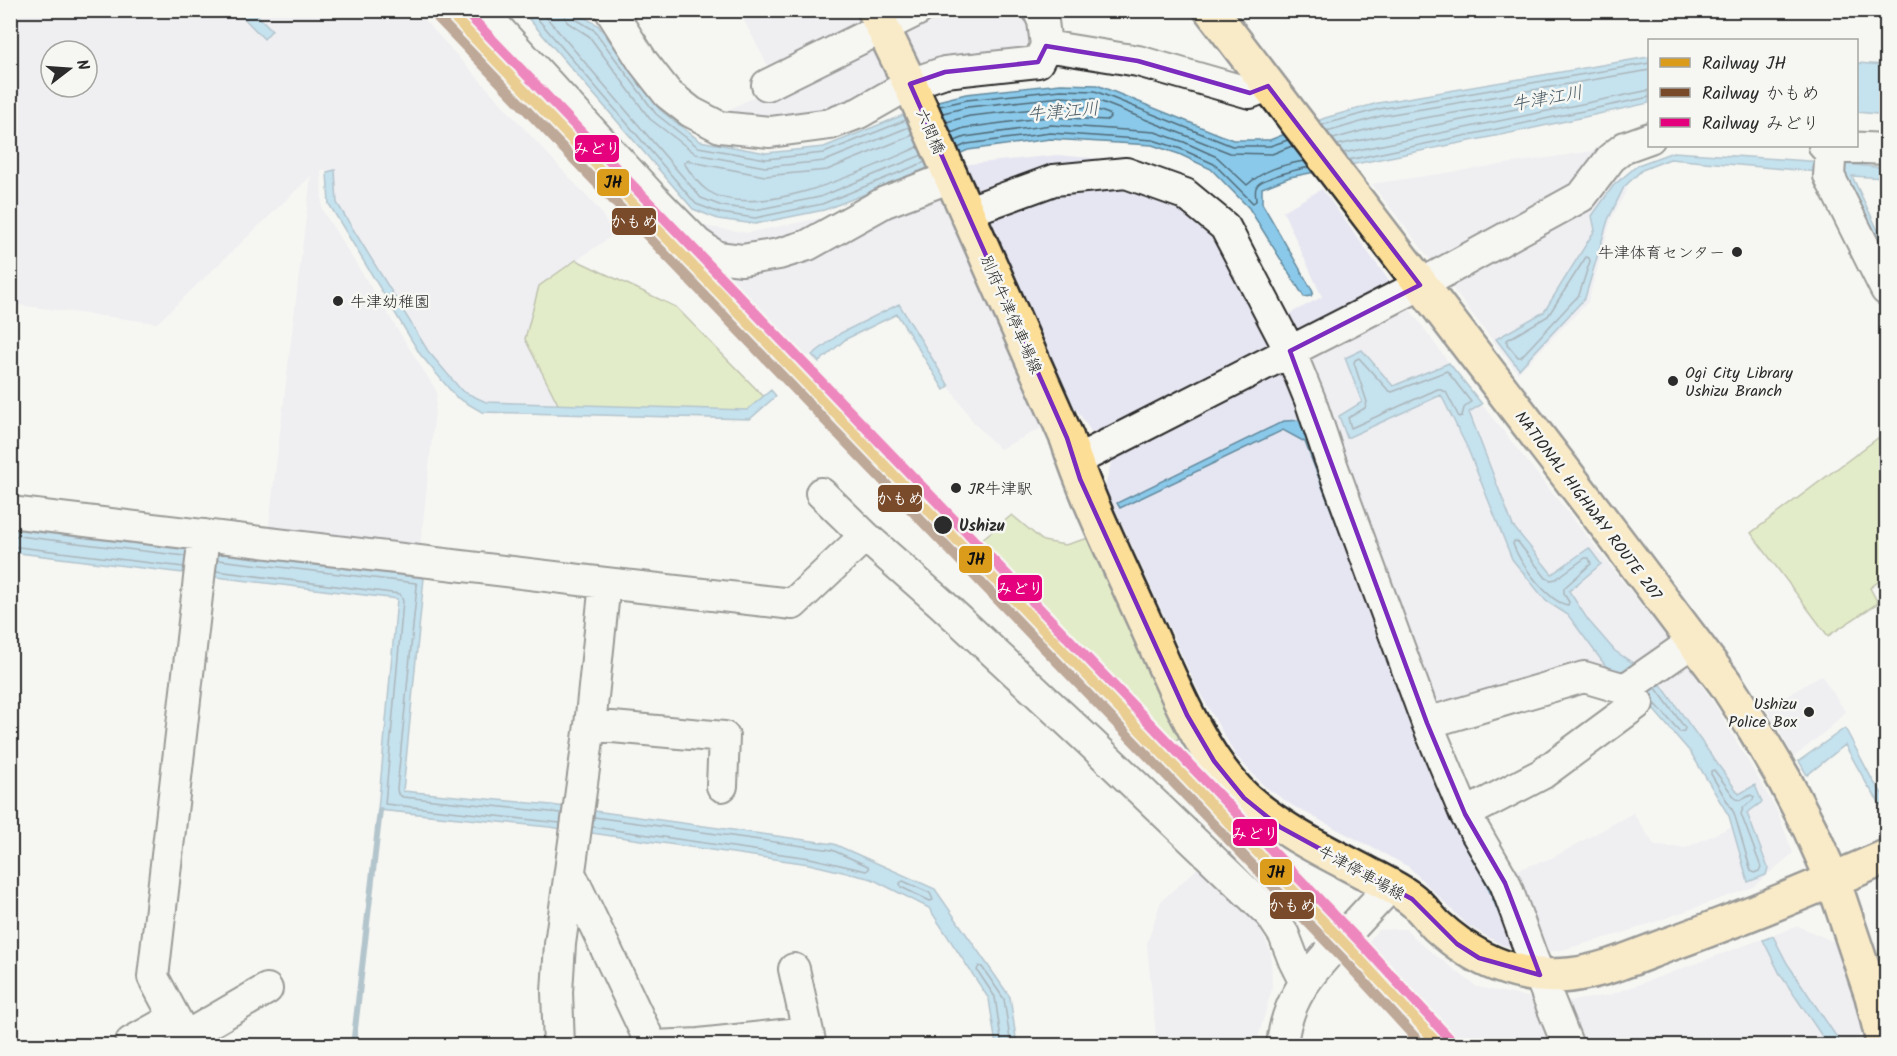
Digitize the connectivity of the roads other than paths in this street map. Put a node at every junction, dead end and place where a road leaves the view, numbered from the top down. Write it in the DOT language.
graph roads {
  1 [pos="481,10"];
  2 [pos="610,10"];
  3 [pos="918,10"];
  4 [pos="1038,10"];
  5 [pos="1211,10"];
  6 [pos="879,19"];
  7 [pos="1046,46"];
  8 [pos="767,85"];
  9 [pos="912,88"];
  10 [pos="1273,92"];
  11 [pos="1648,139"];
  12 [pos="1887,149"];
  13 [pos="1828,156"];
  14 [pos="949,174"];
  15 [pos="966,212"];
  16 [pos="1420,285"];
  17 [pos="1887,290"];
  18 [pos="1290,351"];
  19 [pos="1074,459"];
  20 [pos="821,493"];
  21 [pos="10,512"];
  22 [pos="204,535"];
  23 [pos="865,536"];
  24 [pos="605,584"];
  25 [pos="1694,641"];
  26 [pos="1631,696"];
  27 [pos="1427,723"];
  28 [pos="590,725"];
  29 [pos="722,786"];
  30 [pos="1465,814"];
  31 [pos="1887,857"];
  32 [pos="570,873"];
  33 [pos="1833,880"];
  34 [pos="1391,886"];
  35 [pos="794,969"];
  36 [pos="1540,975"];
  37 [pos="1304,981"];
  38 [pos="267,989"];
  39 [pos="1879,993"];
  40 [pos="183,1034"];
  41 [pos="810,1039"];
  42 [pos="131,1042"];
  43 [pos="700,1045"];
  44 [pos="1882,1045"];
  45 [pos="559,1046"];
  46 [pos="653,1046"];
  47 [pos="1282,1046"];
  48 [pos="1568,1046"];
  1 -- 14 [label="street"];
  2 -- 9 [label="street"];
  3 -- 6 [label="street"];
  4 -- 7 [label="street"];
  5 -- 10 [label="main road, NATIONAL HIGHWAY ROUTE 207"];
  6 -- 8 [label="street"];
  6 -- 9 [label="main road"];
  7 -- 9 [label="street"];
  7 -- 10 [label="street"];
  9 -- 14 [label="main road, 六間橋"];
  10 -- 16 [label="main road, NATIONAL HIGHWAY ROUTE 207"];
  11 -- 16 [label="street"];
  12 -- 13 [label="street"];
  13 -- 17 [label="street"];
  14 -- 15 [label="main road, 別府牛津停車場線"];
  15 -- 18 [label="street"];
  15 -- 19 [label="main road, 別府牛津停車場線"];
  16 -- 18 [label="street"];
  16 -- 25 [label="main road, NATIONAL HIGHWAY ROUTE 207"];
  18 -- 19 [label="street"];
  18 -- 27 [label="street"];
  19 -- 34 [label="main road, 牛津停車場線"];
  20 -- 23 [label="street"];
  21 -- 22 [label="street"];
  22 -- 24 [label="street"];
  22 -- 40 [label="street"];
  23 -- 24 [label="street"];
  23 -- 37 [label="street"];
  24 -- 28 [label="street"];
  25 -- 26 [label="street"];
  25 -- 33 [label="main road, NATIONAL HIGHWAY ROUTE 207"];
  26 -- 27 [label="street"];
  26 -- 30 [label="street"];
  27 -- 30 [label="street"];
  28 -- 29 [label="street"];
  28 -- 32 [label="street"];
  30 -- 36 [label="street"];
  31 -- 33 [label="main road, 牛津停車場線"];
  32 -- 45 [label="street"];
  32 -- 46 [label="street"];
  33 -- 36 [label="main road, 牛津停車場線"];
  33 -- 39 [label="main road, NATIONAL HIGHWAY ROUTE 207"];
  34 -- 36 [label="main road, 牛津停車場線"];
  34 -- 37 [label="street"];
  35 -- 41 [label="street"];
  36 -- 48 [label="street"];
  37 -- 47 [label="street"];
  38 -- 40 [label="street"];
  39 -- 44 [label="main road, NATIONAL HIGHWAY ROUTE 207"];
  40 -- 42 [label="street"];
  41 -- 43 [label="street"];
  43 -- 46 [label="street"];
}
